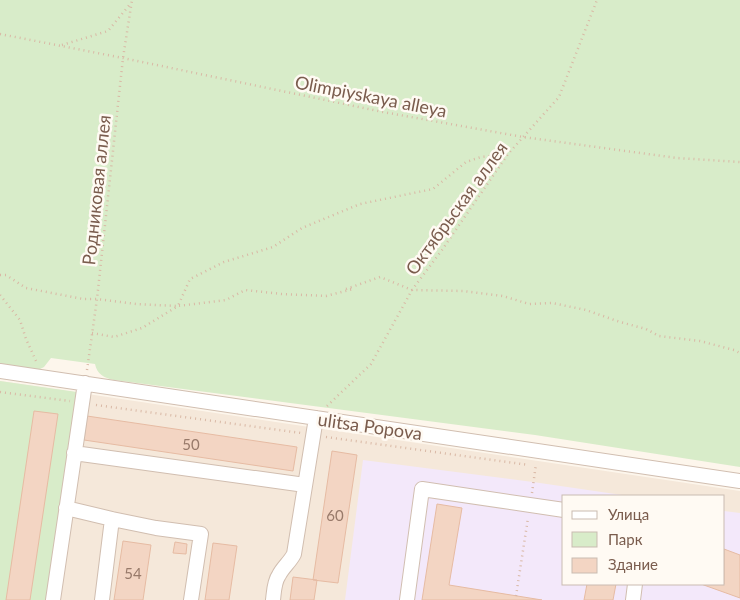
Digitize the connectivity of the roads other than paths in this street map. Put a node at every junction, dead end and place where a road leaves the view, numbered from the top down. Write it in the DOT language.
graph roads {
  1 [pos="0,371"];
  2 [pos="85,384"];
  3 [pos="316,418"];
  4 [pos="74,453"];
  5 [pos="740,481"];
  6 [pos="305,485"];
  7 [pos="66,508"];
  8 [pos="562,510"];
  9 [pos="112,520"];
  10 [pos="635,585"];
  11 [pos="52,600"];
  12 [pos="102,600"];
  13 [pos="191,600"];
  14 [pos="273,600"];
  15 [pos="406,600"];
  16 [pos="633,600"];
  1 -- 2 [label="street, ulitsa Popova"];
  2 -- 3 [label="street, ulitsa Popova"];
  2 -- 4 [label="street"];
  3 -- 5 [label="street, ulitsa Popova"];
  3 -- 6 [label="street"];
  4 -- 6 [label="street"];
  4 -- 7 [label="street"];
  6 -- 14 [label="street"];
  7 -- 9 [label="street"];
  7 -- 11 [label="street"];
  8 -- 15 [label="street"];
  9 -- 12 [label="street"];
  9 -- 13 [label="street"];
  10 -- 16 [label="street"];
}
